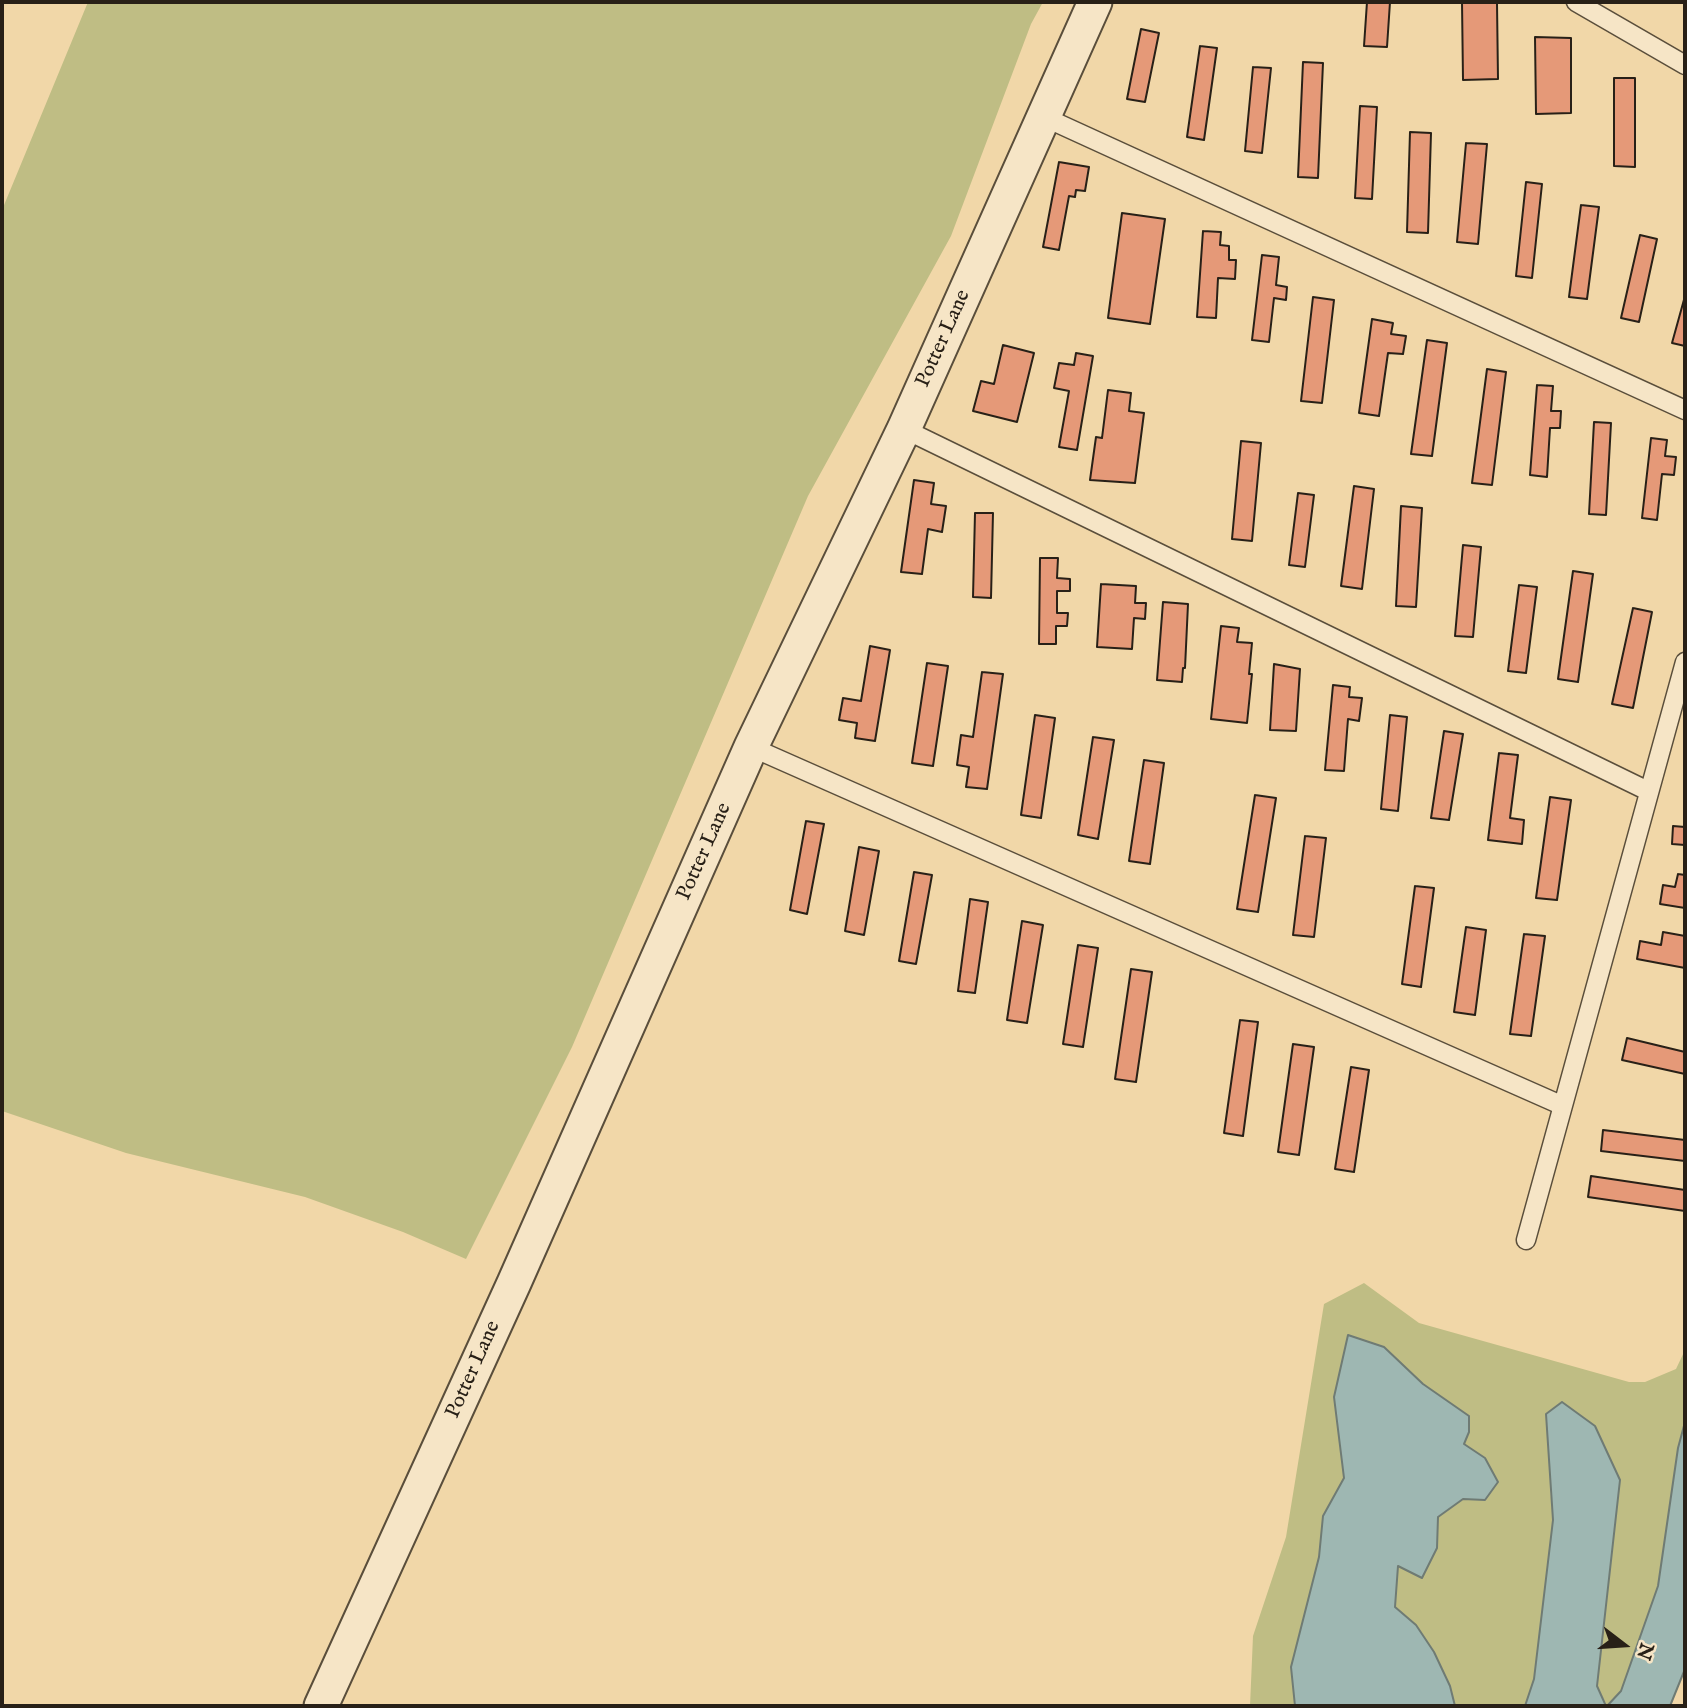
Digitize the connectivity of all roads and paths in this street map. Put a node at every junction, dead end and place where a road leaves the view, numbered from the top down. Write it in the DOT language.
graph roads {
  1 [pos="1095,2"];
  2 [pos="1576,2"];
  3 [pos="1685,65"];
  4 [pos="1044,117"];
  5 [pos="1685,410"];
  6 [pos="904,429"];
  7 [pos="1685,662"];
  8 [pos="751,747"];
  9 [pos="1648,791"];
  10 [pos="1561,1105"];
  11 [pos="1526,1240"];
  12 [pos="321,1706"];
  1 -- 4 [label="street, Potter Lane"];
  2 -- 3 [label="lane"];
  4 -- 5 [label="lane"];
  4 -- 6 [label="street, Potter Lane"];
  6 -- 8 [label="street, Potter Lane"];
  6 -- 9 [label="lane"];
  7 -- 9 [label="lane"];
  8 -- 10 [label="lane"];
  8 -- 12 [label="street, Potter Lane"];
  9 -- 10 [label="lane"];
  10 -- 11 [label="lane"];
}
